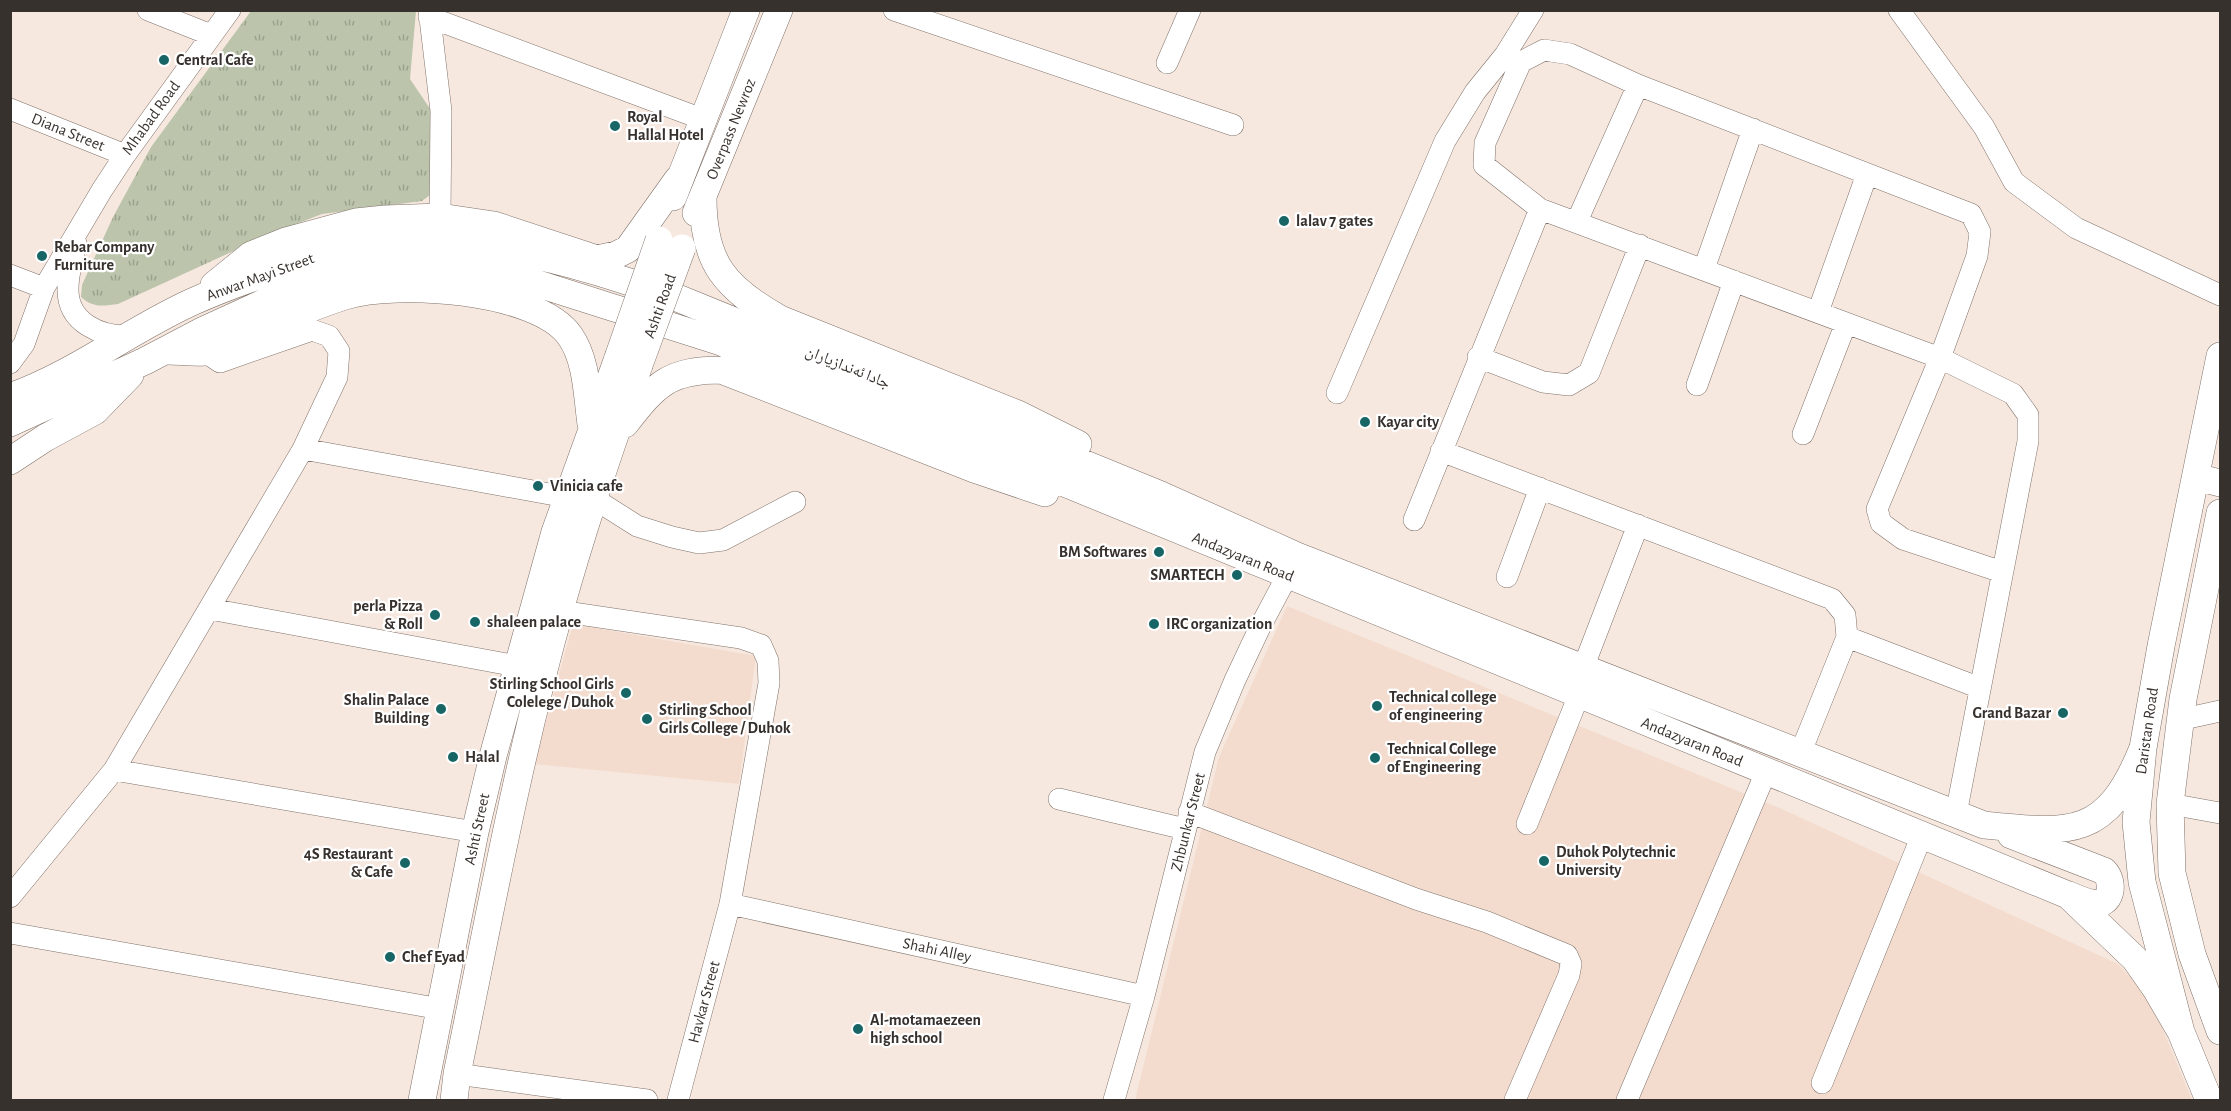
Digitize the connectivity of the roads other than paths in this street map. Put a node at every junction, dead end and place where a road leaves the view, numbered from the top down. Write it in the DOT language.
graph roads {
  1 [pos="148,10"];
  2 [pos="230,10"];
  3 [pos="746,10"];
  4 [pos="779,10"];
  5 [pos="894,10"];
  6 [pos="1190,10"];
  7 [pos="1533,10"];
  8 [pos="1899,10"];
  9 [pos="429,14"];
  10 [pos="211,35"];
  11 [pos="1167,63"];
  12 [pos="1638,85"];
  13 [pos="10,109"];
  14 [pos="702,119"];
  15 [pos="1233,125"];
  16 [pos="1753,129"];
  17 [pos="125,155"];
  18 [pos="1867,174"];
  19 [pos="678,180"];
  20 [pos="703,198"];
  21 [pos="1540,209"];
  22 [pos="440,217"];
  23 [pos="1577,221"];
  24 [pos="79,230"];
  25 [pos="671,244"];
  26 [pos="1640,245"];
  27 [pos="530,253"];
  28 [pos="1704,269"];
  29 [pos="10,274"];
  30 [pos="526,280"];
  31 [pos="1734,281"];
  32 [pos="44,288"];
  33 [pos="2220,296"];
  34 [pos="192,302"];
  35 [pos="1818,312"];
  36 [pos="1846,323"];
  37 [pos="130,336"];
  38 [pos="205,352"];
  39 [pos="156,356"];
  40 [pos="2220,356"];
  41 [pos="1478,357"];
  42 [pos="1940,358"];
  43 [pos="629,361"];
  44 [pos="10,363"];
  45 [pos="1697,385"];
  46 [pos="1337,393"];
  47 [pos="10,397"];
  48 [pos="10,423"];
  49 [pos="602,433"];
  50 [pos="1803,434"];
  51 [pos="303,449"];
  52 [pos="1441,451"];
  53 [pos="10,461"];
  54 [pos="2208,480"];
  55 [pos="1540,488"];
  56 [pos="1161,495"];
  57 [pos="566,497"];
  58 [pos="593,498"];
  59 [pos="795,502"];
  60 [pos="2220,513"];
  61 [pos="1151,520"];
  62 [pos="1414,520"];
  63 [pos="1638,525"];
  64 [pos="1292,565"];
  65 [pos="2002,572"];
  66 [pos="1507,577"];
  67 [pos="2210,605"];
  68 [pos="210,609"];
  69 [pos="559,611"];
  70 [pos="1847,637"];
  71 [pos="517,666"];
  72 [pos="1583,668"];
  73 [pos="1980,688"];
  74 [pos="1579,695"];
  75 [pos="2220,711"];
  76 [pos="2179,720"];
  77 [pos="2143,748"];
  78 [pos="1800,754"];
  79 [pos="114,770"];
  80 [pos="1767,772"];
  81 [pos="1059,799"];
  82 [pos="2170,804"];
  83 [pos="2220,813"];
  84 [pos="1956,814"];
  85 [pos="1187,820"];
  86 [pos="1527,824"];
  87 [pos="1984,825"];
  88 [pos="475,832"];
  89 [pos="1922,835"];
  90 [pos="2068,895"];
  91 [pos="10,897"];
  92 [pos="730,904"];
  93 [pos="10,933"];
  94 [pos="1144,996"];
  95 [pos="441,1009"];
  96 [pos="2220,1031"];
  97 [pos="2181,1032"];
  98 [pos="1822,1083"];
  99 [pos="455,1088"];
  100 [pos="422,1101"];
  101 [pos="647,1101"];
  102 [pos="678,1101"];
  103 [pos="1114,1101"];
  104 [pos="1515,1101"];
  105 [pos="1627,1101"];
  106 [pos="2209,1101"];
  1 -- 10 [label="street"];
  2 -- 10 [label="street, Mhabad Road"];
  3 -- 14 [label="main road, Overpass Newroz"];
  4 -- 20 [label="main road, Overpass Newroz"];
  5 -- 15 [label="street"];
  6 -- 11 [label="street"];
  7 -- 46 [label="street"];
  8 -- 33 [label="street"];
  9 -- 14 [label="street"];
  9 -- 22 [label="street"];
  10 -- 17 [label="street, Mhabad Road"];
  12 -- 16 [label="street"];
  12 -- 21 [label="street"];
  12 -- 23 [label="street"];
  13 -- 17 [label="street, Diana Street"];
  14 -- 19 [label="main road, Overpass Newroz"];
  16 -- 18 [label="street"];
  16 -- 28 [label="street"];
  17 -- 24 [label="street, Mhabad Road"];
  18 -- 35 [label="street"];
  18 -- 42 [label="street"];
  19 -- 22 [label="main road"];
  19 -- 25 [label="main road, Overpass Newroz"];
  20 -- 25 [label="main road, Overpass Newroz"];
  20 -- 56 [label="main road"];
  21 -- 23 [label="street"];
  21 -- 41 [label="street"];
  22 -- 34 [label="main road"];
  23 -- 26 [label="street"];
  24 -- 32 [label="street, Mhabad Road"];
  24 -- 37 [label="street"];
  25 -- 43 [label="main road, Ashti Road, bridge"];
  26 -- 28 [label="street"];
  26 -- 41 [label="street"];
  27 -- 34 [label="main road, Anwar Mayi Street"];
  27 -- 56 [label="main road, جادا ئەندازیاران"];
  28 -- 31 [label="street"];
  29 -- 32 [label="street"];
  30 -- 39 [label="main road, Anwar Mayi Street"];
  30 -- 61 [label="main road, جادا ئەندازیاران"];
  31 -- 35 [label="street"];
  31 -- 45 [label="street"];
  32 -- 44 [label="street, Mhabad Road"];
  34 -- 37 [label="main road, Anwar Mayi Street"];
  35 -- 36 [label="street"];
  36 -- 42 [label="street"];
  36 -- 50 [label="street"];
  37 -- 47 [label="main road, Anwar Mayi Street"];
  38 -- 39 [label="main road"];
  38 -- 49 [label="main road"];
  38 -- 51 [label="street"];
  39 -- 48 [label="main road, Anwar Mayi Street"];
  39 -- 53 [label="main road"];
  40 -- 54 [label="main road, Daristan Road"];
  41 -- 52 [label="street"];
  42 -- 65 [label="street"];
  42 -- 65 [label="street"];
  43 -- 49 [label="main road, Ashti Street"];
  49 -- 57 [label="main road, Ashti Street"];
  49 -- 58 [label="main road, Ashti Street"];
  49 -- 61 [label="main road"];
  51 -- 57 [label="street"];
  51 -- 68 [label="street"];
  52 -- 55 [label="street"];
  52 -- 62 [label="street"];
  54 -- 77 [label="main road, Daristan Road"];
  55 -- 63 [label="street"];
  55 -- 66 [label="street"];
  56 -- 64 [label="main road, Andazyaran Road"];
  57 -- 71 [label="main road, Ashti Street"];
  58 -- 59 [label="street"];
  58 -- 69 [label="main road, Ashti Street"];
  60 -- 67 [label="main road, Daristan Road"];
  61 -- 64 [label="main road, Andazyaran Road"];
  63 -- 70 [label="street"];
  63 -- 72 [label="street"];
  64 -- 72 [label="main road, Andazyaran Road"];
  64 -- 74 [label="main road, Andazyaran Road"];
  64 -- 85 [label="street, Zhbunkar Street"];
  65 -- 73 [label="street"];
  67 -- 76 [label="main road, Daristan Road"];
  68 -- 71 [label="street"];
  68 -- 79 [label="street"];
  69 -- 92 [label="street, Havkar Street"];
  69 -- 99 [label="main road, Ashti Street"];
  70 -- 73 [label="street"];
  70 -- 78 [label="street"];
  71 -- 88 [label="main road, Ashti Street"];
  72 -- 78 [label="main road, Andazyaran Road"];
  73 -- 84 [label="street"];
  74 -- 80 [label="main road, Andazyaran Road"];
  74 -- 86 [label="street"];
  75 -- 76 [label="street"];
  76 -- 82 [label="main road, Daristan Road"];
  77 -- 87 [label="main road, Andazyaran Road"];
  77 -- 97 [label="main road, Daristan Road"];
  78 -- 84 [label="main road, Andazyaran Road"];
  79 -- 88 [label="street"];
  79 -- 91 [label="street"];
  80 -- 89 [label="main road, Andazyaran Road"];
  80 -- 105 [label="street"];
  81 -- 85 [label="street"];
  82 -- 83 [label="street"];
  82 -- 96 [label="main road, Daristan Road"];
  84 -- 87 [label="main road, Andazyaran Road"];
  85 -- 94 [label="street, Zhbunkar Street"];
  85 -- 104 [label="street"];
  87 -- 90 [label="main road"];
  88 -- 95 [label="main road, Ashti Street"];
  89 -- 90 [label="main road, Andazyaran Road"];
  89 -- 98 [label="street"];
  90 -- 97 [label="main road, Andazyaran Road"];
  92 -- 94 [label="street, Shahi Alley"];
  92 -- 102 [label="street, Havkar Street"];
  93 -- 95 [label="street"];
  94 -- 103 [label="street, Zhbunkar Street"];
  95 -- 100 [label="main road, Ashti Street"];
  97 -- 106 [label="main road, Daristan Road"];
  99 -- 101 [label="street"];
}
